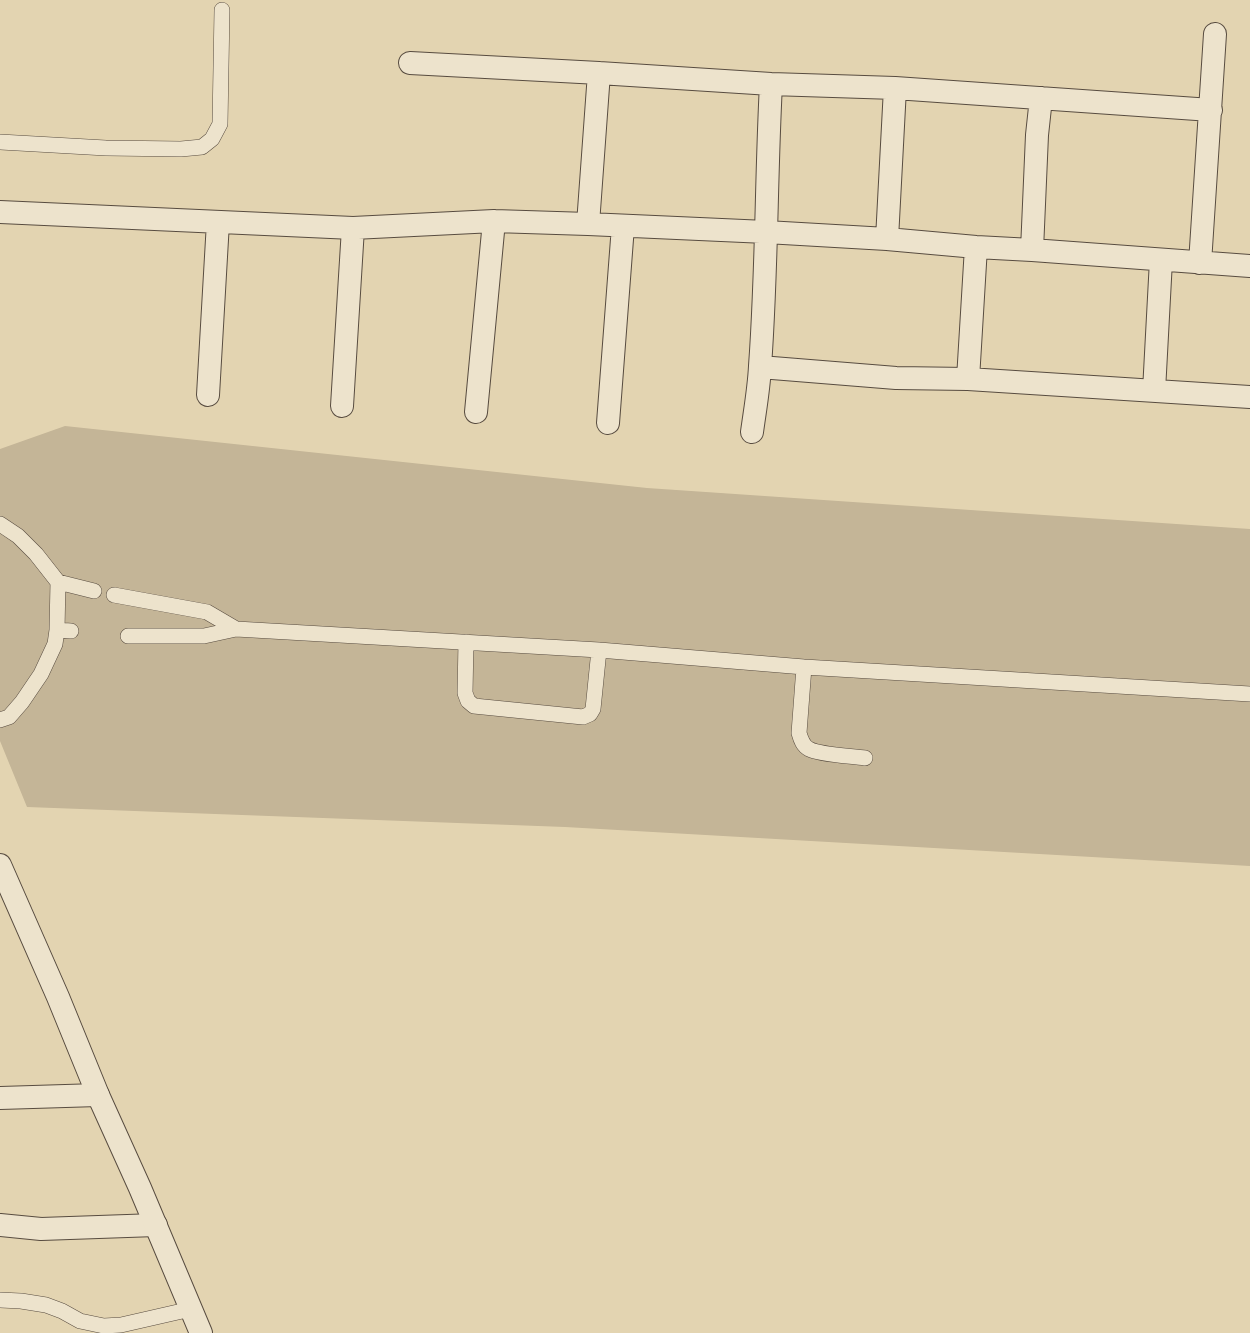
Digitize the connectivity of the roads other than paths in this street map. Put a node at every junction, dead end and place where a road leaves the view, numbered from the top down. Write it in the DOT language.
graph roads {
  1 [pos="222,10"];
  2 [pos="1215,34"];
  3 [pos="410,63"];
  4 [pos="599,73"];
  5 [pos="771,84"];
  6 [pos="895,88"];
  7 [pos="1041,98"];
  8 [pos="1211,110"];
  9 [pos="0,142"];
  10 [pos="0,212"];
  11 [pos="494,221"];
  12 [pos="218,222"];
  13 [pos="588,224"];
  14 [pos="622,226"];
  15 [pos="353,228"];
  16 [pos="766,232"];
  17 [pos="887,239"];
  18 [pos="976,247"];
  19 [pos="1032,250"];
  20 [pos="1161,260"];
  21 [pos="1200,263"];
  22 [pos="1250,266"];
  23 [pos="760,367"];
  24 [pos="968,379"];
  25 [pos="1154,391"];
  26 [pos="208,395"];
  27 [pos="1250,397"];
  28 [pos="342,406"];
  29 [pos="476,412"];
  30 [pos="608,423"];
  31 [pos="752,432"];
  32 [pos="0,524"];
  33 [pos="58,582"];
  34 [pos="94,591"];
  35 [pos="114,595"];
  36 [pos="236,629"];
  37 [pos="128,636"];
  38 [pos="466,642"];
  39 [pos="599,650"];
  40 [pos="804,667"];
  41 [pos="1250,694"];
  42 [pos="0,720"];
  43 [pos="865,758"];
  44 [pos="0,865"];
  45 [pos="98,1095"];
  46 [pos="0,1098"];
  47 [pos="0,1225"];
  48 [pos="156,1225"];
  49 [pos="0,1300"];
  50 [pos="191,1309"];
  51 [pos="200,1333"];
  1 -- 9 [label="lane"];
  2 -- 8 [label="street"];
  3 -- 4 [label="street"];
  4 -- 5 [label="street"];
  4 -- 13 [label="street"];
  5 -- 6 [label="street"];
  5 -- 16 [label="street"];
  6 -- 7 [label="street"];
  6 -- 17 [label="street"];
  7 -- 8 [label="street"];
  7 -- 19 [label="street"];
  8 -- 21 [label="street"];
  10 -- 12 [label="street"];
  11 -- 13 [label="street"];
  11 -- 15 [label="street"];
  11 -- 29 [label="street"];
  12 -- 15 [label="street"];
  12 -- 26 [label="street"];
  13 -- 14 [label="street"];
  14 -- 16 [label="street"];
  14 -- 30 [label="street"];
  15 -- 28 [label="street"];
  16 -- 17 [label="street"];
  16 -- 23 [label="street"];
  17 -- 18 [label="street"];
  18 -- 19 [label="street"];
  18 -- 24 [label="street"];
  19 -- 20 [label="street"];
  20 -- 21 [label="street"];
  20 -- 25 [label="street"];
  21 -- 22 [label="street"];
  23 -- 24 [label="street"];
  23 -- 31 [label="street"];
  24 -- 25 [label="street"];
  25 -- 27 [label="street"];
  32 -- 33 [label="lane"];
  33 -- 34 [label="lane"];
  33 -- 42 [label="lane"];
  35 -- 36 [label="lane"];
  36 -- 37 [label="lane"];
  36 -- 38 [label="lane"];
  38 -- 39 [label="lane"];
  38 -- 39 [label="lane"];
  39 -- 40 [label="lane"];
  40 -- 41 [label="lane"];
  40 -- 43 [label="lane"];
  44 -- 45 [label="street"];
  45 -- 46 [label="street"];
  45 -- 48 [label="street"];
  47 -- 48 [label="street"];
  48 -- 50 [label="street"];
  49 -- 50 [label="lane"];
  50 -- 51 [label="street"];
}
